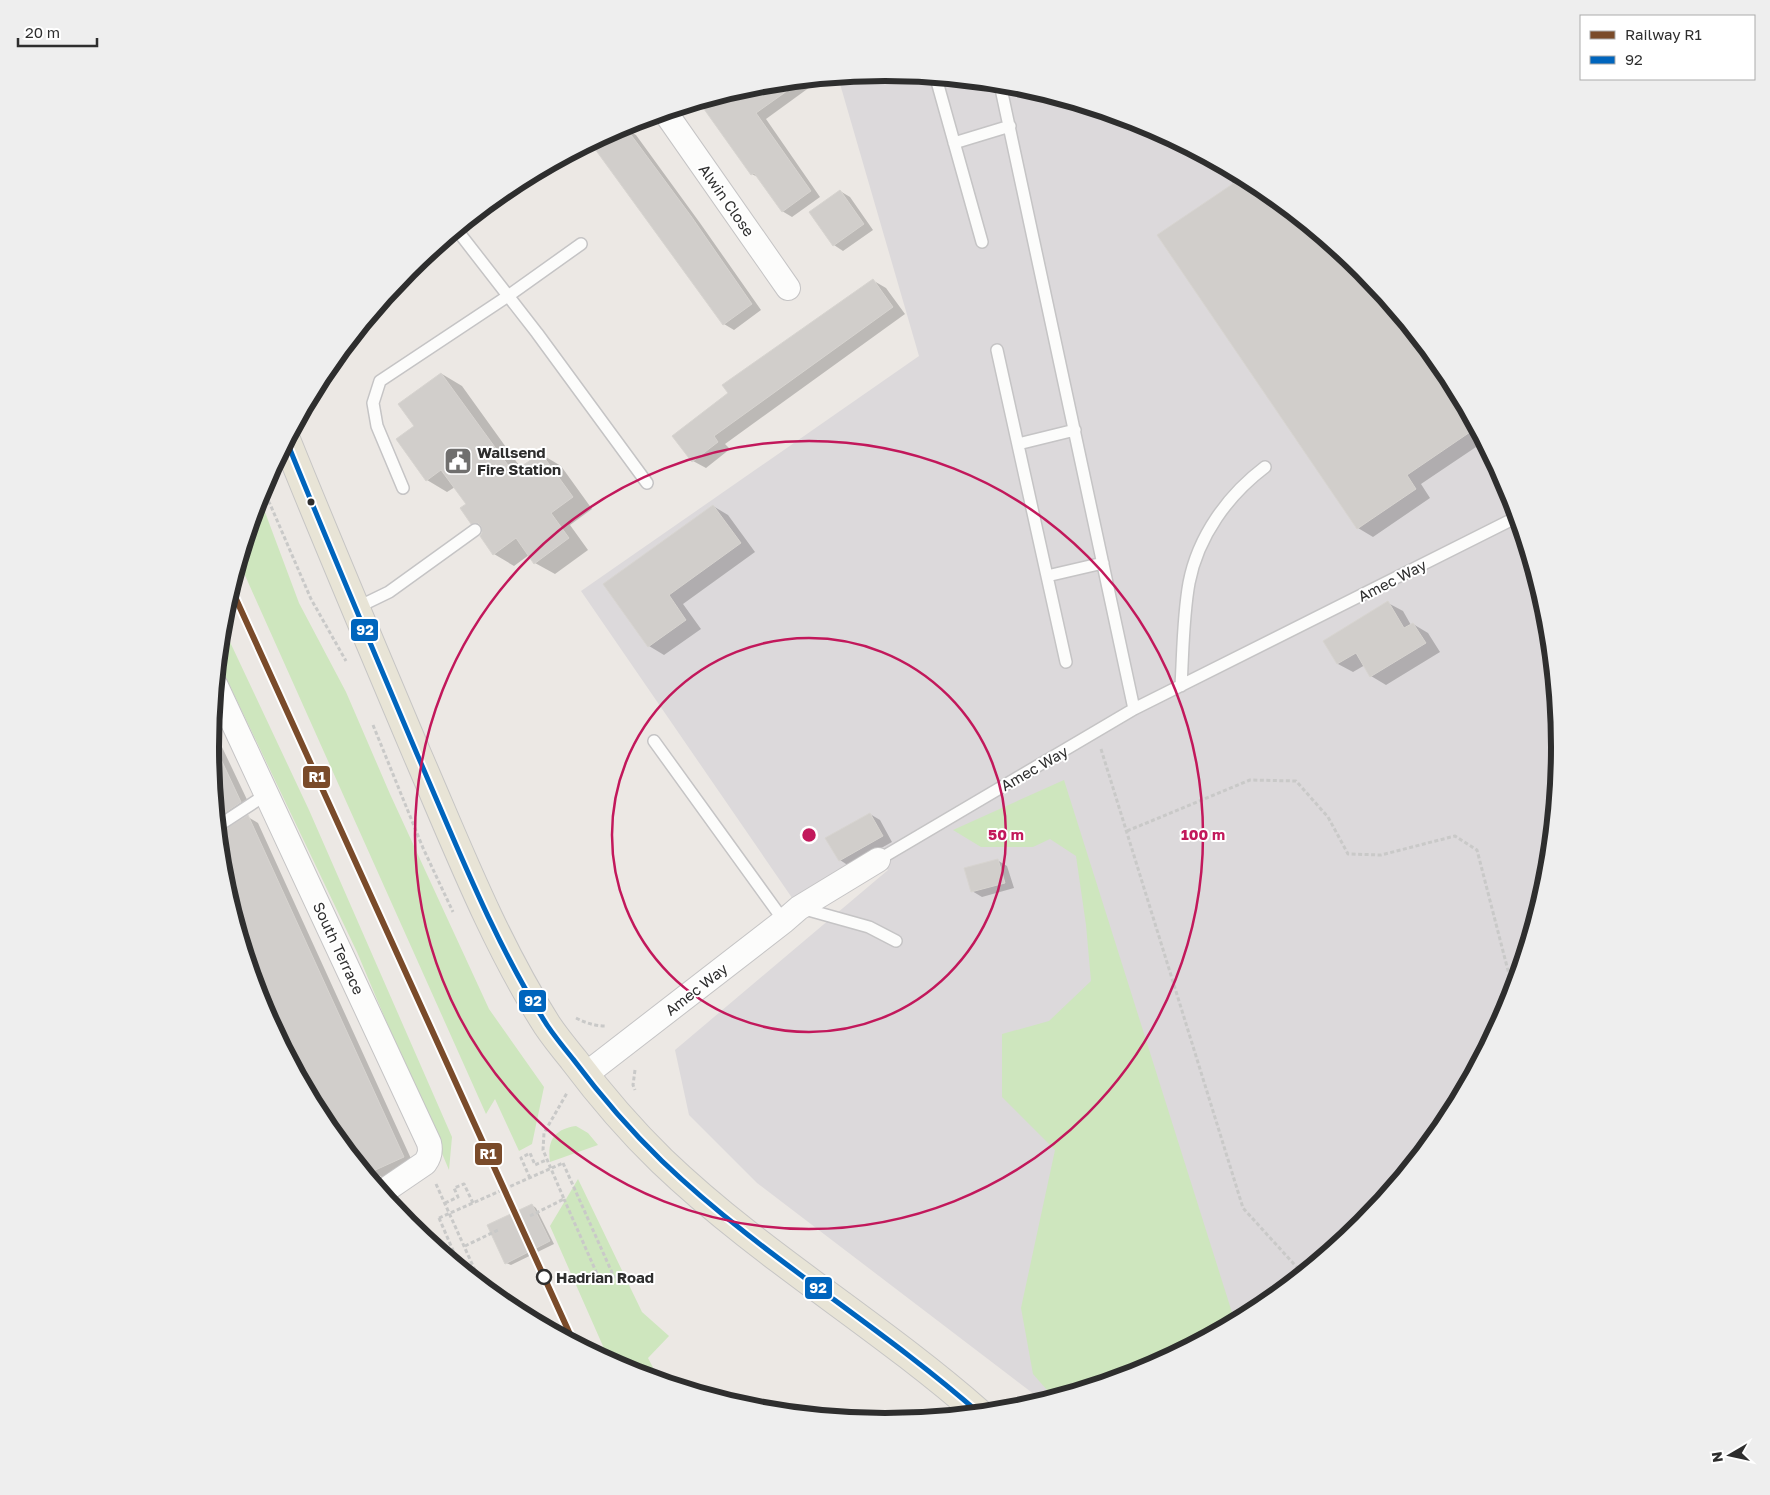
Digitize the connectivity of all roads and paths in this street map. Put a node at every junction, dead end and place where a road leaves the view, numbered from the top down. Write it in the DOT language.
graph roads {
  1 [pos="938,84"];
  2 [pos="1002,92"];
  3 [pos="669,118"];
  4 [pos="1010,126"];
  5 [pos="954,143"];
  6 [pos="461,235"];
  7 [pos="982,242"];
  8 [pos="581,244"];
  9 [pos="788,288"];
  10 [pos="508,296"];
  11 [pos="997,350"];
  12 [pos="1075,430"];
  13 [pos="1018,444"];
  14 [pos="290,448"];
  15 [pos="1265,467"];
  16 [pos="647,483"];
  17 [pos="403,488"];
  18 [pos="1511,521"];
  19 [pos="475,530"];
  20 [pos="1103,563"];
  21 [pos="1047,576"];
  22 [pos="355,608"];
  23 [pos="1066,662"];
  24 [pos="1181,686"];
  25 [pos="221,696"];
  26 [pos="1134,709"];
  27 [pos="1096,732"];
  28 [pos="654,742"];
  29 [pos="267,794"];
  30 [pos="223,823"];
  31 [pos="1126,831"];
  32 [pos="878,860"];
  33 [pos="792,914"];
  34 [pos="896,941"];
  35 [pos="1510,978"];
  36 [pos="576,1084"];
  37 [pos="546,1160"];
  38 [pos="530,1178"];
  39 [pos="434,1180"];
  40 [pos="386,1189"];
  41 [pos="564,1199"];
  42 [pos="445,1203"];
  43 [pos="473,1203"];
  44 [pos="530,1216"];
  45 [pos="498,1230"];
  46 [pos="465,1246"];
  47 [pos="455,1256"];
  48 [pos="1299,1269"];
  49 [pos="477,1274"];
  50 [pos="973,1408"];
  1 -- 5 [label="lane"];
  2 -- 4 [label="lane"];
  3 -- 9 [label="street, Alwin Close"];
  4 -- 5 [label="lane"];
  4 -- 12 [label="lane"];
  5 -- 7 [label="lane"];
  6 -- 10 [label="lane"];
  8 -- 10 [label="lane"];
  10 -- 16 [label="lane"];
  10 -- 17 [label="lane"];
  11 -- 13 [label="lane"];
  12 -- 13 [label="lane"];
  12 -- 20 [label="lane"];
  13 -- 21 [label="lane"];
  14 -- 22 [label="main road"];
  15 -- 24 [label="lane"];
  18 -- 24 [label="lane, Amec Way"];
  19 -- 22 [label="lane"];
  20 -- 21 [label="lane"];
  20 -- 26 [label="lane"];
  21 -- 23 [label="lane"];
  22 -- 36 [label="main road"];
  24 -- 26 [label="lane, Amec Way"];
  25 -- 29 [label="street, South Terrace"];
  26 -- 27 [label="lane, Amec Way"];
  27 -- 31 [label="path"];
  27 -- 32 [label="lane, Amec Way"];
  28 -- 33 [label="lane"];
  29 -- 30 [label="lane"];
  29 -- 40 [label="street, South Terrace"];
  31 -- 35 [label="path"];
  31 -- 48 [label="path"];
  32 -- 33 [label="street, Amec Way"];
  33 -- 34 [label="lane"];
  33 -- 36 [label="street, Amec Way"];
  36 -- 37 [label="path"];
  36 -- 50 [label="main road"];
  37 -- 38 [label="path"];
  37 -- 41 [label="path"];
  38 -- 41 [label="path, bridge"];
  38 -- 43 [label="path, bridge"];
  39 -- 42 [label="path"];
  41 -- 44 [label="path"];
  42 -- 43 [label="path"];
  42 -- 46 [label="path"];
  43 -- 47 [label="path, bridge"];
  45 -- 46 [label="path"];
  46 -- 49 [label="path"];
}
